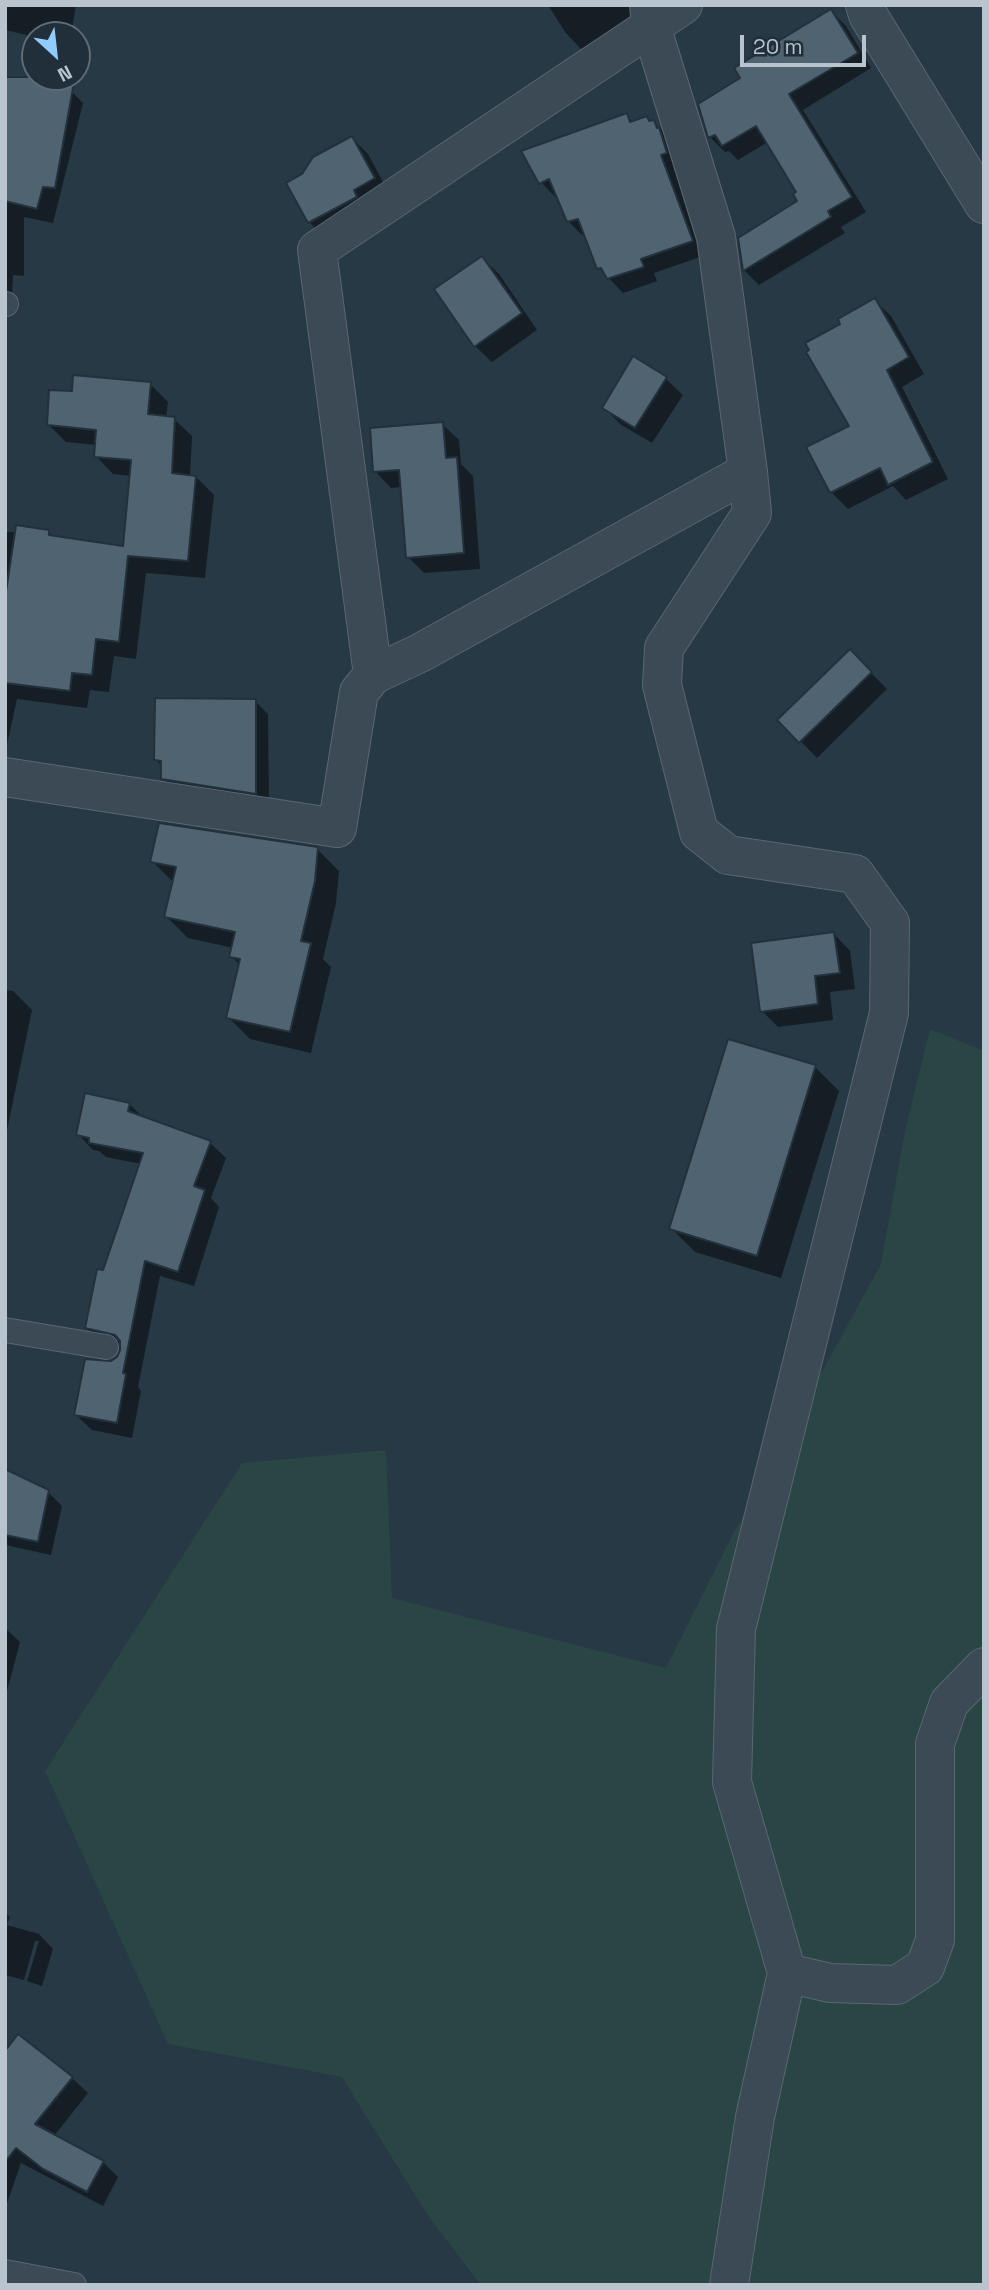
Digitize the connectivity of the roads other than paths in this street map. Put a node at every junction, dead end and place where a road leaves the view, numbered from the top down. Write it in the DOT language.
graph roads {
  1 [pos="683,5"];
  2 [pos="865,5"];
  3 [pos="650,16"];
  4 [pos="984,204"];
  5 [pos="748,472"];
  6 [pos="373,675"];
  7 [pos="5,777"];
  8 [pos="5,1330"];
  9 [pos="106,1347"];
  10 [pos="984,1667"];
  11 [pos="786,1973"];
  12 [pos="5,2272"];
  13 [pos="74,2285"];
  14 [pos="729,2285"];
  1 -- 3 [label="street"];
  2 -- 4 [label="street"];
  3 -- 5 [label="street"];
  3 -- 6 [label="street"];
  5 -- 6 [label="street"];
  5 -- 11 [label="street"];
  6 -- 7 [label="street"];
  8 -- 9 [label="lane"];
  10 -- 11 [label="street"];
  11 -- 14 [label="street"];
  12 -- 13 [label="lane"];
}
